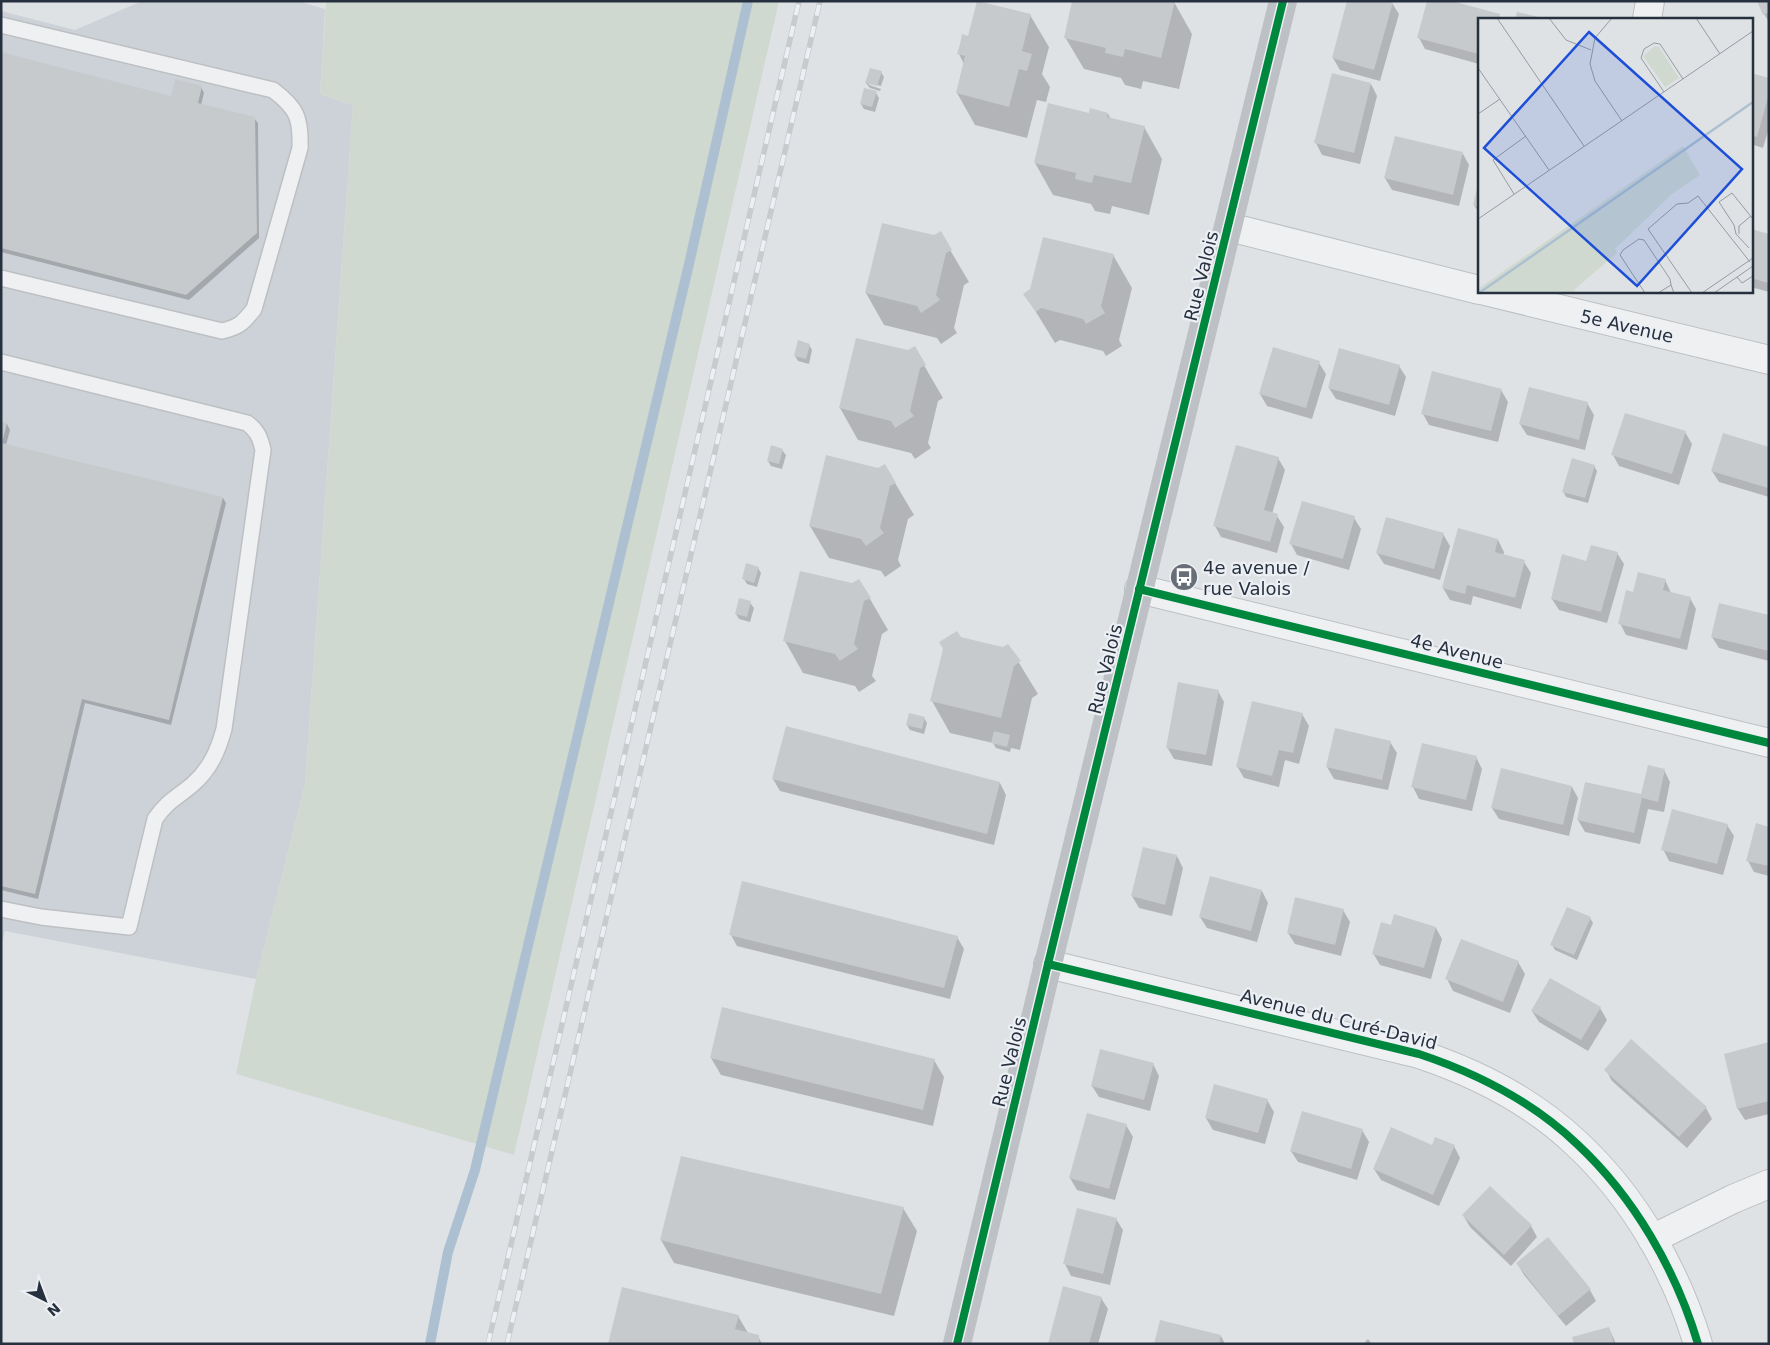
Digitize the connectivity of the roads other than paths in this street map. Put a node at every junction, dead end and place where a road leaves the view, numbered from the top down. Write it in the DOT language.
graph roads {
  1 [pos="1283,1"];
  2 [pos="1650,1"];
  3 [pos="1647,18"];
  4 [pos="1,25"];
  5 [pos="1229,228"];
  6 [pos="1,278"];
  7 [pos="1478,290"];
  8 [pos="1493,292"];
  9 [pos="1575,302"];
  10 [pos="1769,360"];
  11 [pos="1,362"];
  12 [pos="1139,589"];
  13 [pos="1769,742"];
  14 [pos="1,909"];
  15 [pos="1048,964"];
  16 [pos="1769,1184"];
  17 [pos="1652,1239"];
  18 [pos="957,1344"];
  19 [pos="1698,1344"];
  1 -- 5 [label="street, Rue Valois"];
  2 -- 3 [label="street"];
  4 -- 6 [label="lane"];
  5 -- 7 [label="street"];
  5 -- 12 [label="street, Rue Valois"];
  8 -- 9 [label="street, 5e Avenue"];
  9 -- 10 [label="street, 5e Avenue"];
  11 -- 14 [label="lane"];
  12 -- 13 [label="street, 4e Avenue"];
  12 -- 15 [label="street, Rue Valois"];
  15 -- 17 [label="street, Avenue du Curé-David"];
  15 -- 18 [label="street, Rue Valois"];
  16 -- 17 [label="street"];
  17 -- 19 [label="street, Avenue du Curé-David"];
}
